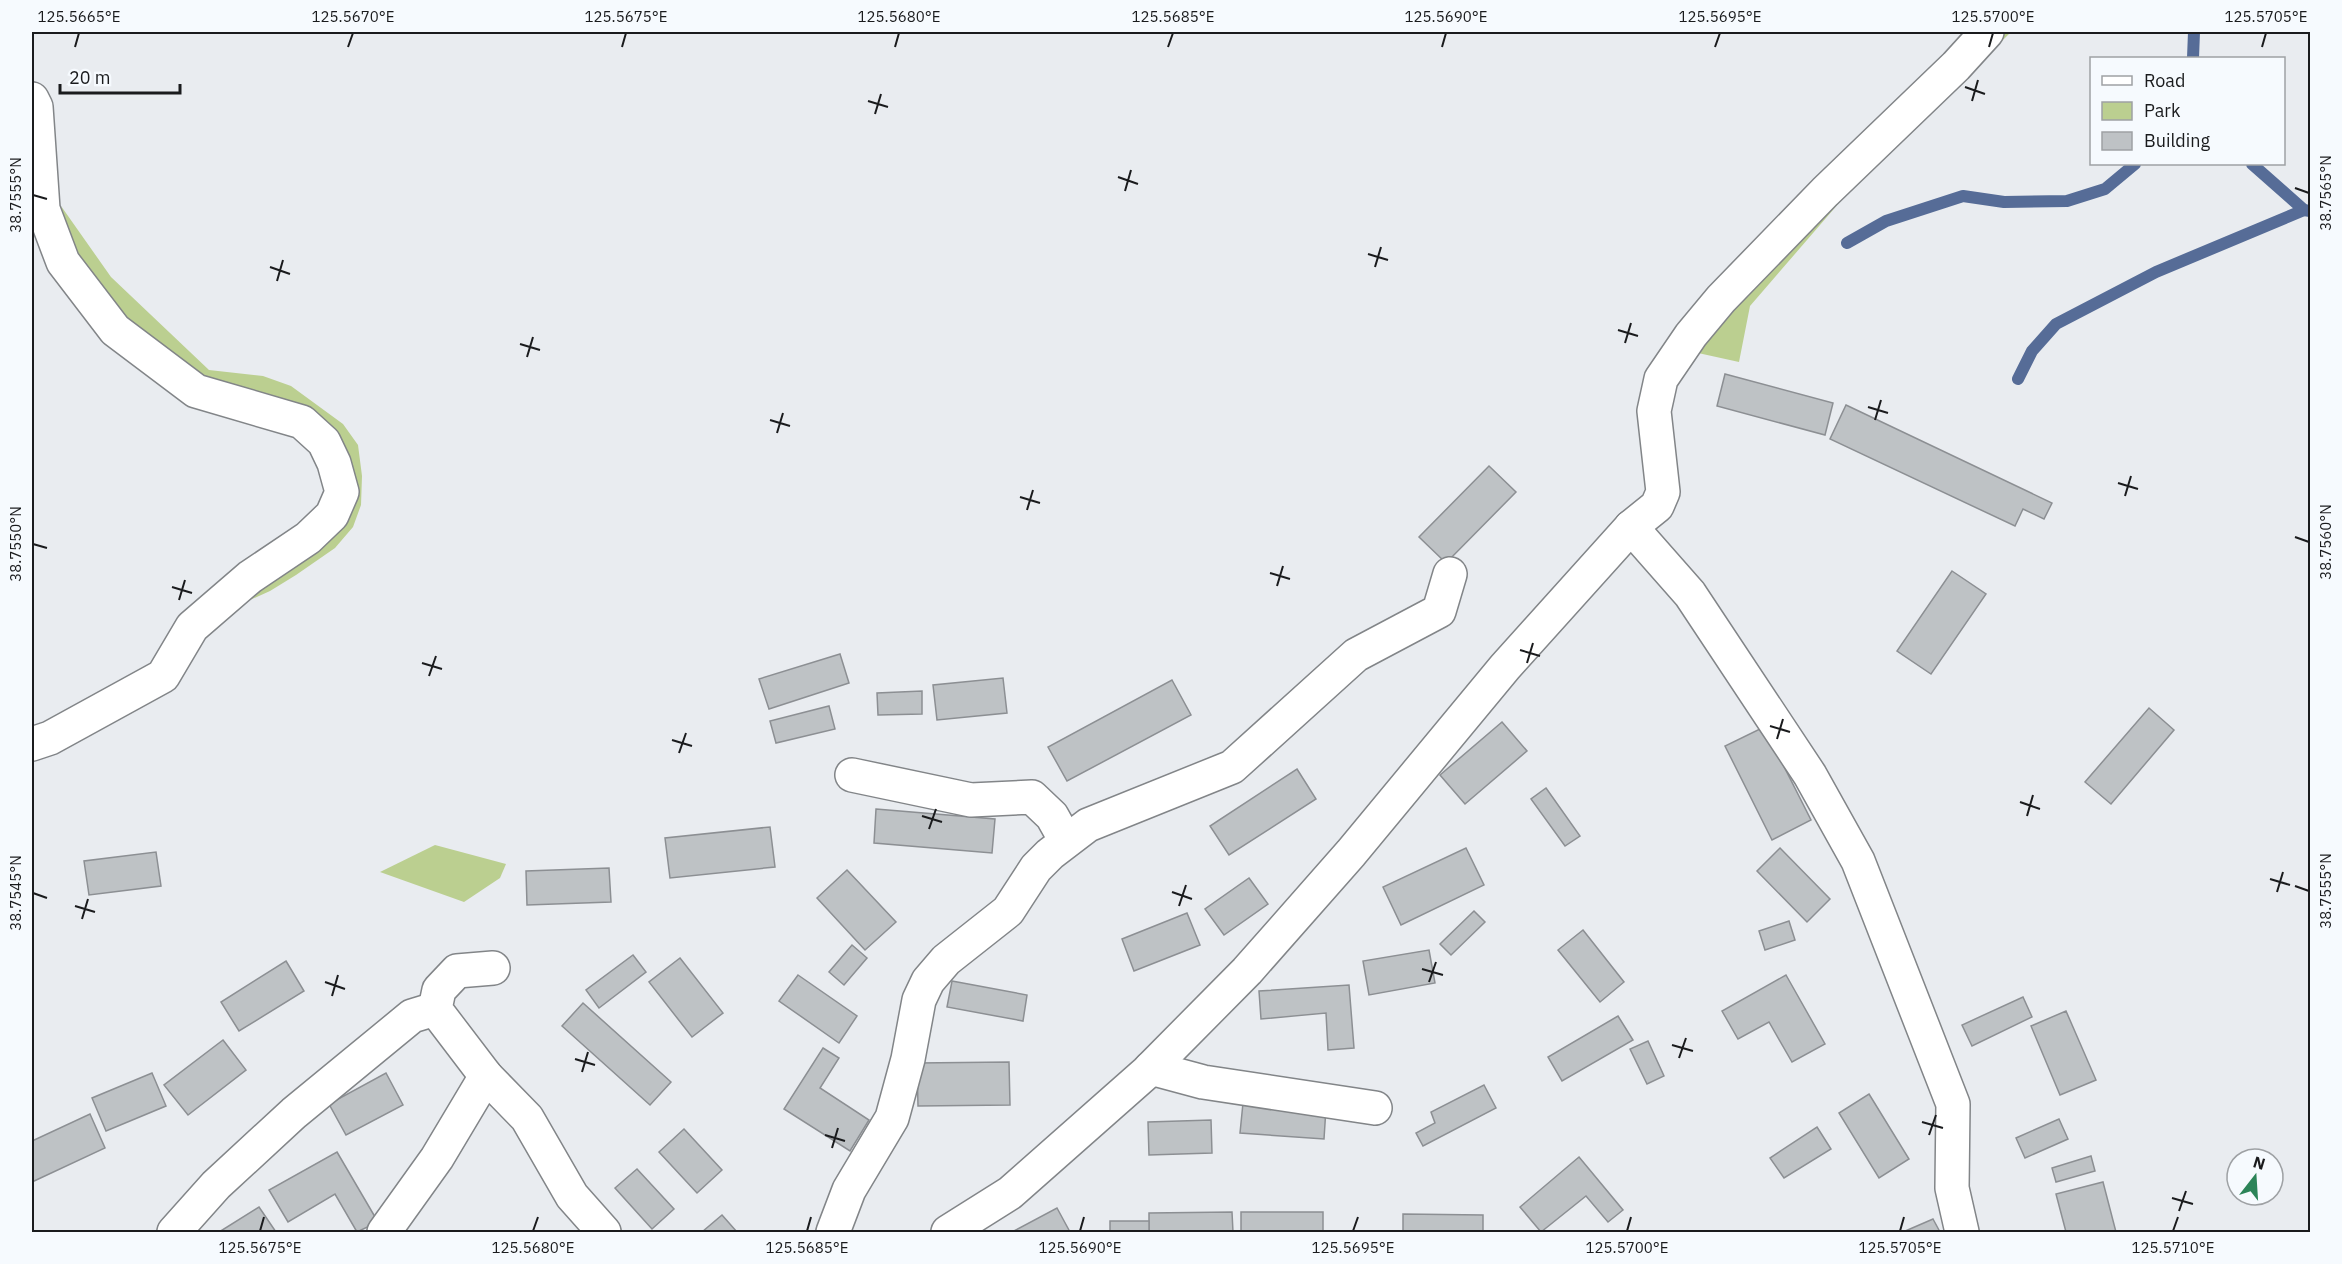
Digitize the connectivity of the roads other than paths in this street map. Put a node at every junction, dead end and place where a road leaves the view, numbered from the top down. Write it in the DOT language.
graph roads {
  1 [pos="1987,32"];
  2 [pos="32,99"];
  3 [pos="1631,527"];
  4 [pos="1450,574"];
  5 [pos="32,744"];
  6 [pos="852,775"];
  7 [pos="1066,841"];
  8 [pos="493,968"];
  9 [pos="435,1009"];
  10 [pos="1151,1068"];
  11 [pos="486,1076"];
  12 [pos="1375,1108"];
  13 [pos="174,1233"];
  14 [pos="384,1233"];
  15 [pos="604,1233"];
  16 [pos="833,1233"];
  17 [pos="948,1233"];
  18 [pos="1962,1233"];
  1 -- 3 [label="street"];
  2 -- 5 [label="street"];
  3 -- 10 [label="street"];
  3 -- 18 [label="street"];
  4 -- 7 [label="street"];
  6 -- 7 [label="street"];
  7 -- 16 [label="street"];
  8 -- 9 [label="street"];
  9 -- 11 [label="street"];
  9 -- 13 [label="street"];
  10 -- 12 [label="street"];
  10 -- 17 [label="street"];
  11 -- 14 [label="street"];
  11 -- 15 [label="street"];
}
